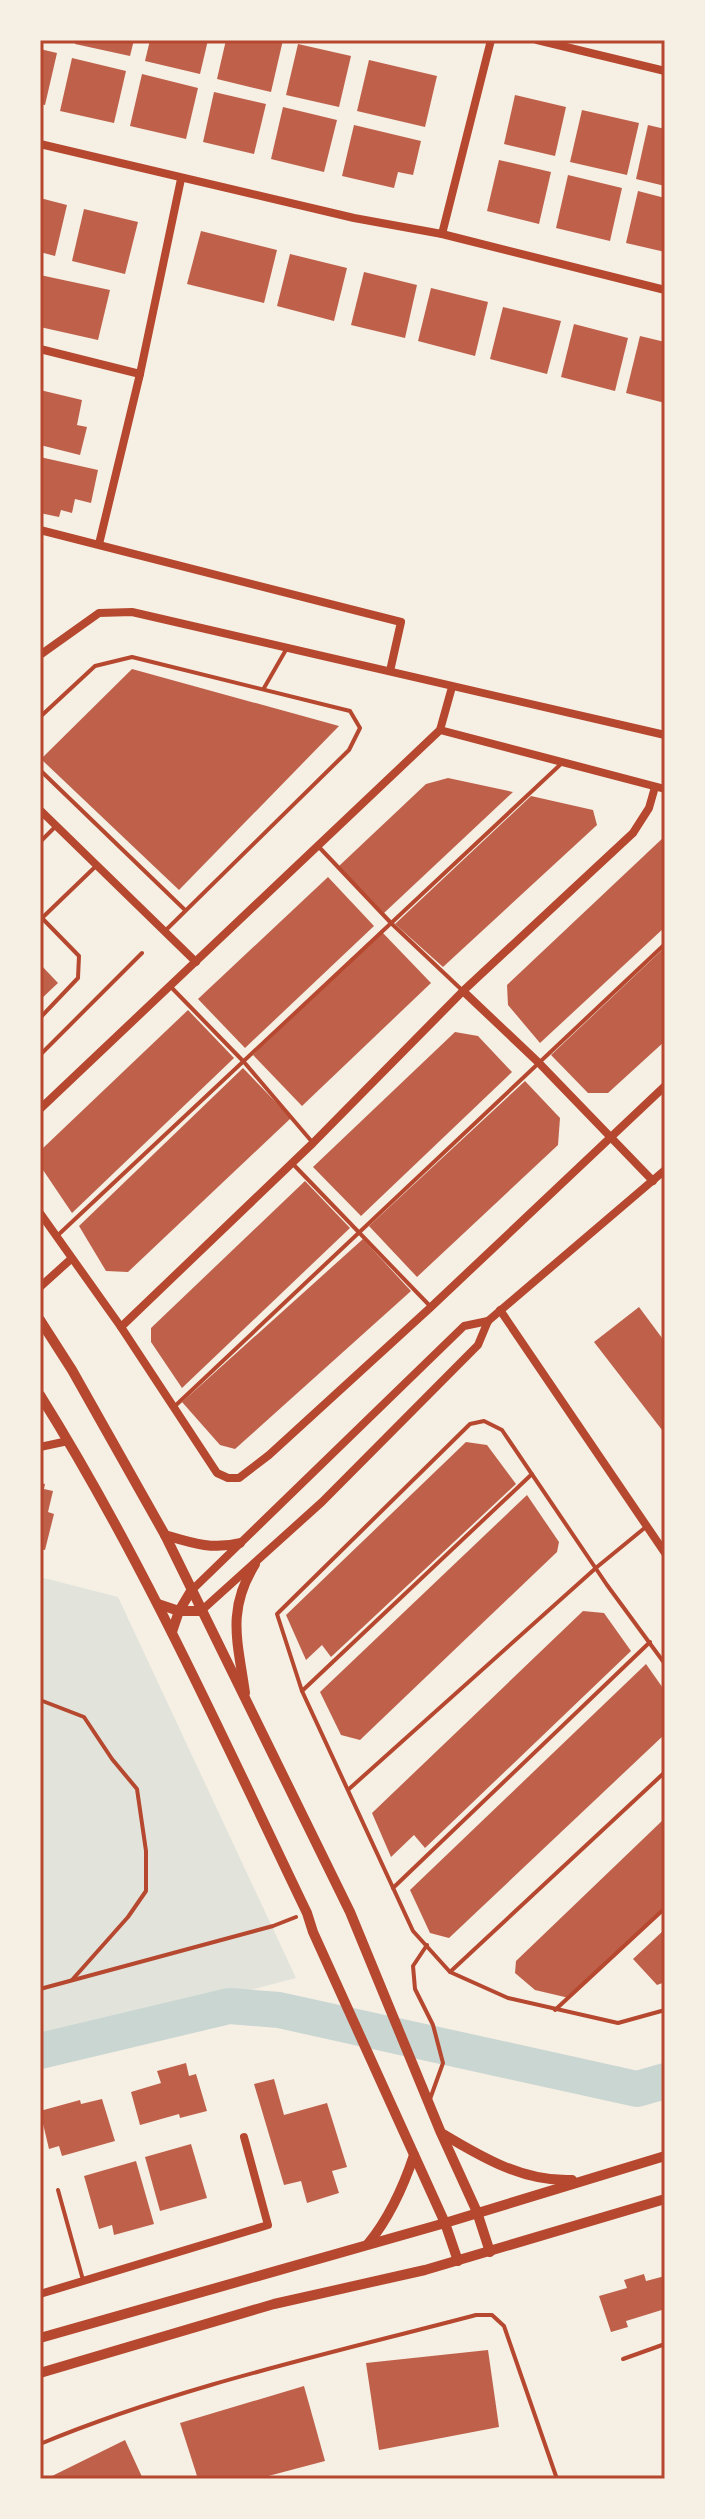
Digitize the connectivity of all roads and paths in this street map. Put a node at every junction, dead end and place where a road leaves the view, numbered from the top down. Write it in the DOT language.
graph roads {
  1 [pos="491,40"];
  2 [pos="537,40"];
  3 [pos="665,71"];
  4 [pos="40,144"];
  5 [pos="181,179"];
  6 [pos="442,234"];
  7 [pos="665,290"];
  8 [pos="40,349"];
  9 [pos="140,374"];
  10 [pos="40,530"];
  11 [pos="99,544"];
  12 [pos="287,647"];
  13 [pos="40,655"];
  14 [pos="390,671"];
  15 [pos="452,687"];
  16 [pos="264,688"];
  17 [pos="40,717"];
  18 [pos="440,730"];
  19 [pos="665,735"];
  20 [pos="562,763"];
  21 [pos="40,770"];
  22 [pos="660,788"];
  23 [pos="40,810"];
  24 [pos="56,826"];
  25 [pos="40,842"];
  26 [pos="318,846"];
  27 [pos="96,865"];
  28 [pos="185,910"];
  29 [pos="41,917"];
  30 [pos="392,924"];
  31 [pos="164,932"];
  32 [pos="665,944"];
  33 [pos="142,953"];
  34 [pos="196,962"];
  35 [pos="170,986"];
  36 [pos="463,991"];
  37 [pos="40,1018"];
  38 [pos="40,1055"];
  39 [pos="244,1062"];
  40 [pos="539,1063"];
  41 [pos="665,1086"];
  42 [pos="40,1109"];
  43 [pos="610,1137"];
  44 [pos="313,1143"];
  45 [pos="292,1163"];
  46 [pos="665,1170"];
  47 [pos="653,1181"];
  48 [pos="40,1213"];
  49 [pos="359,1232"];
  50 [pos="57,1236"];
  51 [pos="71,1259"];
  52 [pos="40,1287"];
  53 [pos="431,1307"];
  54 [pos="500,1310"];
  55 [pos="40,1320"];
  56 [pos="488,1321"];
  57 [pos="121,1327"];
  58 [pos="40,1395"];
  59 [pos="174,1406"];
  60 [pos="68,1441"];
  61 [pos="40,1447"];
  62 [pos="532,1474"];
  63 [pos="647,1526"];
  64 [pos="165,1535"];
  65 [pos="240,1543"];
  66 [pos="665,1553"];
  67 [pos="255,1564"];
  68 [pos="597,1567"];
  69 [pos="191,1591"];
  70 [pos="158,1604"];
  71 [pos="179,1611"];
  72 [pos="201,1611"];
  73 [pos="172,1632"];
  74 [pos="650,1642"];
  75 [pos="665,1664"];
  76 [pos="302,1691"];
  77 [pos="40,1700"];
  78 [pos="246,1702"];
  79 [pos="665,1772"];
  80 [pos="349,1789"];
  81 [pos="393,1888"];
  82 [pos="665,1908"];
  83 [pos="307,1913"];
  84 [pos="427,1945"];
  85 [pos="450,1972"];
  86 [pos="72,1980"];
  87 [pos="40,1989"];
  88 [pos="555,2010"];
  89 [pos="665,2010"];
  90 [pos="428,2102"];
  91 [pos="441,2133"];
  92 [pos="244,2137"];
  93 [pos="414,2155"];
  94 [pos="665,2156"];
  95 [pos="589,2179"];
  96 [pos="58,2190"];
  97 [pos="665,2199"];
  98 [pos="477,2212"];
  99 [pos="445,2223"];
  100 [pos="368,2244"];
  101 [pos="490,2252"];
  102 [pos="458,2261"];
  103 [pos="84,2283"];
  104 [pos="40,2294"];
  105 [pos="40,2338"];
  106 [pos="665,2344"];
  107 [pos="623,2359"];
  108 [pos="40,2373"];
  109 [pos="40,2444"];
  110 [pos="557,2479"];
  1 -- 6 [label="street"];
  2 -- 3 [label="street"];
  4 -- 5 [label="street"];
  5 -- 6 [label="street"];
  5 -- 9 [label="street"];
  6 -- 7 [label="street"];
  8 -- 9 [label="street"];
  9 -- 11 [label="street"];
  10 -- 11 [label="street"];
  11 -- 14 [label="street"];
  12 -- 13 [label="street"];
  12 -- 14 [label="street"];
  12 -- 16 [label="lane"];
  14 -- 15 [label="street"];
  15 -- 18 [label="street"];
  15 -- 19 [label="street"];
  16 -- 17 [label="lane"];
  16 -- 28 [label="lane"];
  18 -- 20 [label="street"];
  18 -- 26 [label="street"];
  20 -- 22 [label="street"];
  20 -- 30 [label="lane"];
  21 -- 28 [label="lane"];
  22 -- 36 [label="street"];
  23 -- 24 [label="street"];
  24 -- 25 [label="lane"];
  24 -- 27 [label="street"];
  26 -- 30 [label="lane"];
  26 -- 34 [label="street"];
  27 -- 29 [label="lane"];
  27 -- 31 [label="street"];
  28 -- 31 [label="lane"];
  29 -- 37 [label="lane"];
  30 -- 36 [label="lane"];
  30 -- 39 [label="lane"];
  31 -- 34 [label="street"];
  32 -- 40 [label="lane"];
  33 -- 38 [label="lane"];
  34 -- 35 [label="street"];
  35 -- 39 [label="lane"];
  35 -- 42 [label="street"];
  36 -- 40 [label="street"];
  36 -- 44 [label="street"];
  39 -- 44 [label="lane"];
  39 -- 50 [label="lane"];
  40 -- 43 [label="street"];
  40 -- 49 [label="lane"];
  41 -- 43 [label="street"];
  43 -- 47 [label="street"];
  43 -- 53 [label="street"];
  44 -- 45 [label="street"];
  45 -- 49 [label="lane"];
  45 -- 57 [label="street"];
  46 -- 47 [label="street"];
  47 -- 54 [label="street"];
  48 -- 50 [label="street"];
  49 -- 53 [label="lane"];
  49 -- 59 [label="lane"];
  50 -- 51 [label="street"];
  51 -- 52 [label="street"];
  51 -- 57 [label="street"];
  53 -- 59 [label="street"];
  54 -- 56 [label="street"];
  54 -- 63 [label="street"];
  55 -- 64 [label="street"];
  56 -- 65 [label="street"];
  56 -- 67 [label="street"];
  57 -- 59 [label="street"];
  58 -- 60 [label="street"];
  60 -- 61 [label="street"];
  60 -- 70 [label="street"];
  62 -- 68 [label="lane"];
  62 -- 76 [label="lane"];
  62 -- 76 [label="lane"];
  63 -- 66 [label="street"];
  63 -- 68 [label="lane"];
  64 -- 65 [label="street"];
  64 -- 69 [label="street"];
  65 -- 69 [label="street"];
  67 -- 72 [label="street"];
  67 -- 78 [label="street"];
  68 -- 74 [label="lane"];
  68 -- 80 [label="lane"];
  69 -- 71 [label="street"];
  69 -- 72 [label="street"];
  70 -- 71 [label="street"];
  70 -- 73 [label="street"];
  71 -- 72 [label="street"];
  71 -- 73 [label="street"];
  72 -- 78 [label="street"];
  73 -- 83 [label="street"];
  74 -- 75 [label="lane"];
  74 -- 81 [label="lane"];
  76 -- 80 [label="lane"];
  77 -- 86 [label="path"];
  78 -- 90 [label="street"];
  79 -- 85 [label="lane"];
  80 -- 81 [label="lane"];
  81 -- 84 [label="lane"];
  82 -- 88 [label="lane"];
  83 -- 86 [label="path"];
  83 -- 93 [label="street"];
  84 -- 85 [label="lane"];
  84 -- 90 [label="lane"];
  85 -- 88 [label="lane"];
  86 -- 87 [label="path"];
  88 -- 89 [label="lane"];
  90 -- 91 [label="street"];
  91 -- 95 [label="street"];
  91 -- 98 [label="street"];
  92 -- 103 [label="street"];
  93 -- 99 [label="street"];
  93 -- 100 [label="street"];
  94 -- 95 [label="street"];
  95 -- 98 [label="street"];
  96 -- 103 [label="lane"];
  97 -- 101 [label="street"];
  98 -- 99 [label="street"];
  98 -- 101 [label="street"];
  99 -- 100 [label="street"];
  99 -- 102 [label="street"];
  100 -- 105 [label="street"];
  101 -- 102 [label="street"];
  102 -- 108 [label="street"];
  103 -- 104 [label="street"];
  106 -- 107 [label="lane"];
  109 -- 110 [label="lane"];
}
